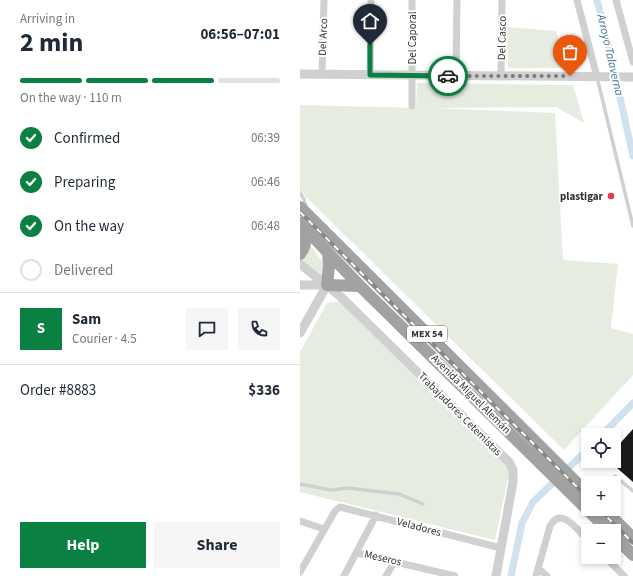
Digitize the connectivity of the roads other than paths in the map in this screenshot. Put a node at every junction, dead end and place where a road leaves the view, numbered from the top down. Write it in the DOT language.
graph roads {
  1 [pos="324,0"];
  2 [pos="371,0"];
  3 [pos="412,0"];
  4 [pos="457,0"];
  5 [pos="502,0"];
  6 [pos="577,0"];
  7 [pos="616,0"];
  8 [pos="633,62"];
  9 [pos="300,74"];
  10 [pos="322,74"];
  11 [pos="370,75"];
  12 [pos="412,75"];
  13 [pos="501,75"];
  14 [pos="456,76"];
  15 [pos="602,77"];
  16 [pos="631,77"];
  17 [pos="412,106"];
  18 [pos="300,193"];
  19 [pos="302,217"];
  20 [pos="633,226"];
  21 [pos="328,252"];
  22 [pos="300,254"];
  23 [pos="300,264"];
  24 [pos="300,285"];
  25 [pos="327,285"];
  26 [pos="360,286"];
  27 [pos="300,333"];
  28 [pos="550,464"];
  29 [pos="621,481"];
  30 [pos="300,484"];
  31 [pos="633,491"];
  32 [pos="581,492"];
  33 [pos="423,504"];
  34 [pos="376,515"];
  35 [pos="611,516"];
  36 [pos="300,522"];
  37 [pos="324,529"];
  38 [pos="581,533"];
  39 [pos="633,538"];
  40 [pos="621,543"];
  41 [pos="501,548"];
  42 [pos="357,553"];
  43 [pos="633,555"];
  44 [pos="395,561"];
  45 [pos="612,564"];
  46 [pos="301,568"];
  47 [pos="538,568"];
  48 [pos="428,573"];
  49 [pos="344,576"];
  50 [pos="386,576"];
  51 [pos="454,576"];
  52 [pos="496,576"];
  53 [pos="536,576"];
  54 [pos="547,576"];
  55 [pos="624,576"];
  1 -- 10 [label="street, Del Arco"];
  2 -- 11 [label="street"];
  3 -- 12 [label="street, Del Caporal"];
  4 -- 14 [label="street"];
  5 -- 13 [label="street, Del Casco"];
  6 -- 15 [label="street"];
  7 -- 8 [label="street"];
  9 -- 10 [label="street"];
  10 -- 11 [label="street"];
  11 -- 12 [label="street"];
  12 -- 14 [label="street"];
  12 -- 17 [label="street, Del Caporal"];
  13 -- 14 [label="street"];
  13 -- 15 [label="street"];
  15 -- 16 [label="street"];
  15 -- 20 [label="lane"];
  18 -- 19 [label="lane"];
  19 -- 21 [label="highway, Avenida Miguel Alemán / MEX 54"];
  19 -- 22 [label="highway"];
  19 -- 28 [label="highway, Avenida Miguel Alemán / MEX 54"];
  21 -- 25 [label="highway"];
  21 -- 26 [label="highway, Avenida Miguel Alemán / MEX 54"];
  23 -- 25 [label="street, Trabajadores Cetemistas"];
  24 -- 25 [label="street"];
  25 -- 26 [label="highway"];
  25 -- 27 [label="street"];
  25 -- 41 [label="street, Trabajadores Cetemistas"];
  26 -- 28 [label="highway, Avenida Miguel Alemán / MEX 54"];
  28 -- 32 [label="highway, Avenida Miguel Alemán / MEX 54"];
  29 -- 31 [label="lane"];
  30 -- 33 [label="lane"];
  34 -- 37 [label="street, Veladores"];
  34 -- 41 [label="street, Veladores"];
  34 -- 42 [label="street"];
  35 -- 39 [label="highway"];
  36 -- 37 [label="street"];
  37 -- 46 [label="street"];
  38 -- 47 [label="street"];
  40 -- 43 [label="highway"];
  41 -- 52 [label="street, Trabajadores Cetemistas"];
  42 -- 44 [label="street, Meseros"];
  42 -- 49 [label="street"];
  44 -- 48 [label="street, Meseros"];
  44 -- 50 [label="street"];
  45 -- 55 [label="street"];
  47 -- 53 [label="street"];
  47 -- 54 [label="street"];
  48 -- 51 [label="street, Meseros"];
}
